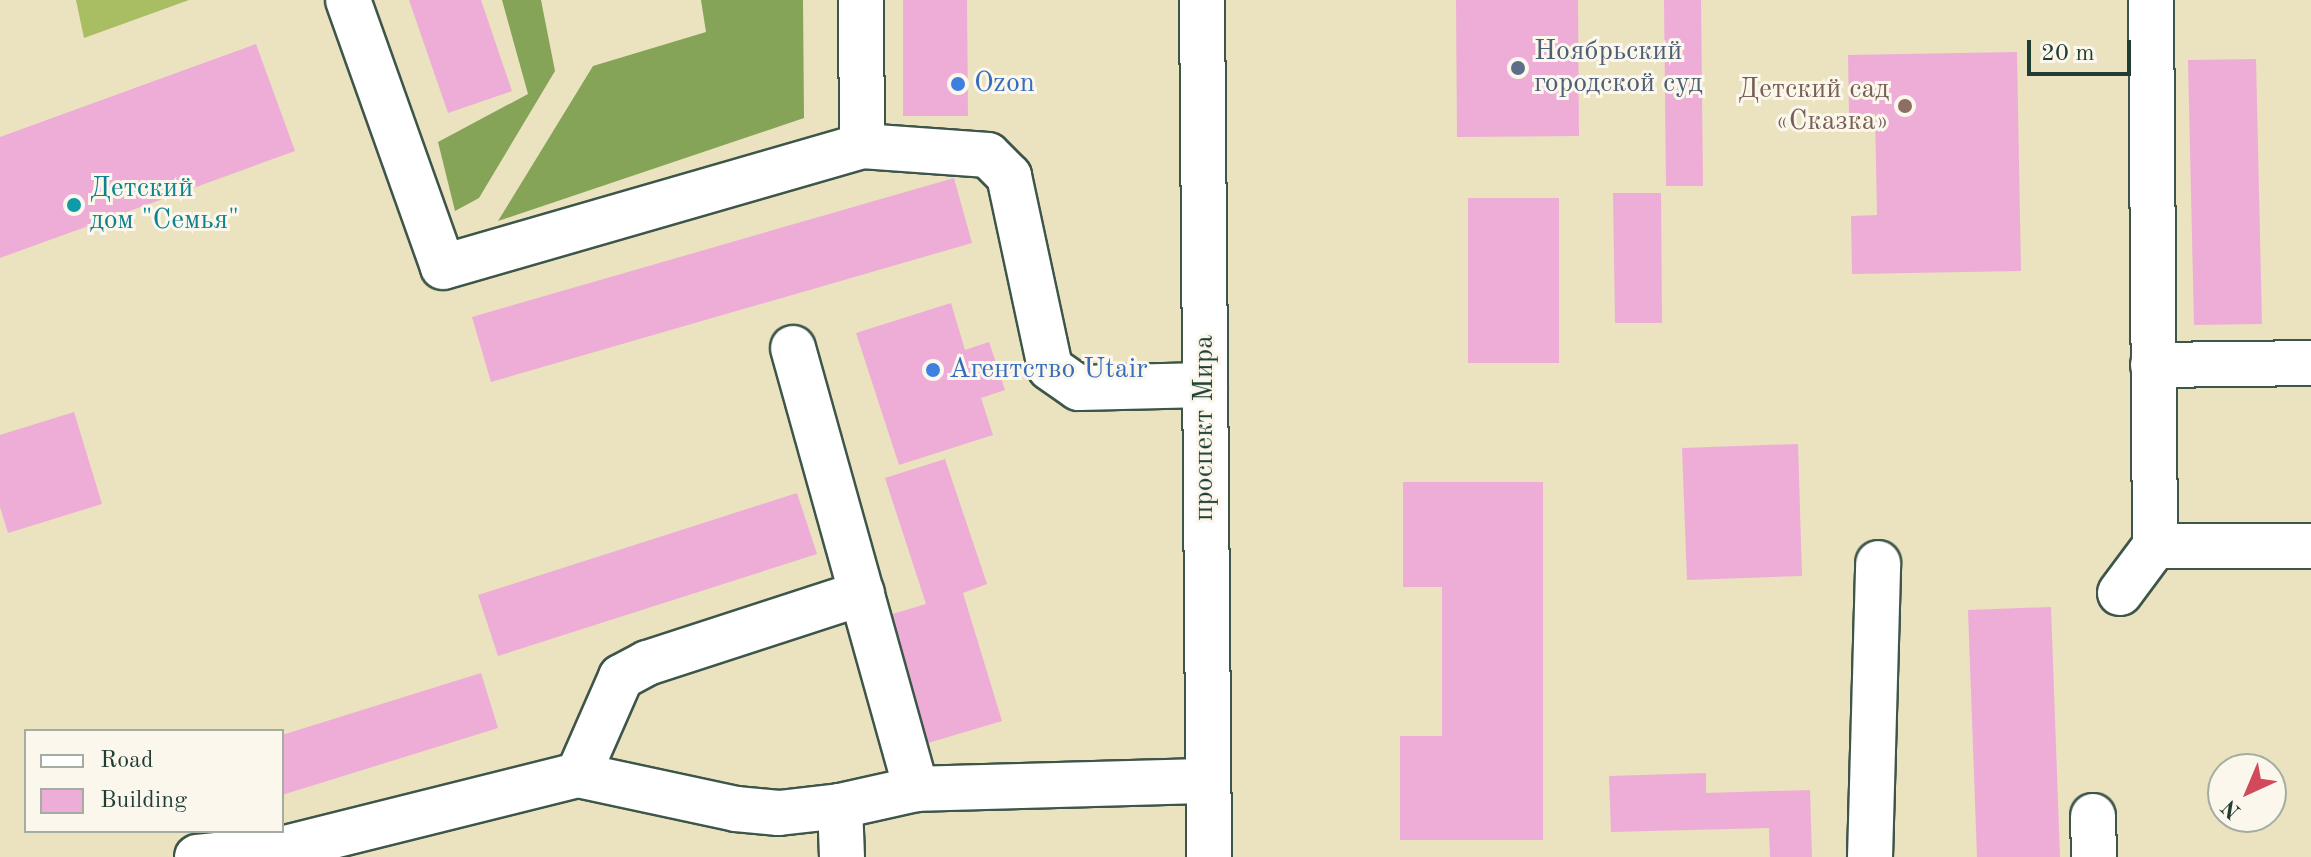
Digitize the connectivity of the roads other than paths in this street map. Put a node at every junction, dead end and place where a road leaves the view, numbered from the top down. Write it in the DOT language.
graph roads {
  1 [pos="348,0"];
  2 [pos="861,0"];
  3 [pos="1202,0"];
  4 [pos="2151,0"];
  5 [pos="862,146"];
  6 [pos="793,348"];
  7 [pos="2311,363"];
  8 [pos="2153,365"];
  9 [pos="1205,385"];
  10 [pos="2155,546"];
  11 [pos="2311,546"];
  12 [pos="1878,563"];
  13 [pos="862,593"];
  14 [pos="2120,593"];
  15 [pos="578,775"];
  16 [pos="1208,781"];
  17 [pos="916,789"];
  18 [pos="840,806"];
  19 [pos="197,857"];
  20 [pos="842,857"];
  21 [pos="1209,857"];
  22 [pos="1870,857"];
  1 -- 5 [label="main road"];
  2 -- 5 [label="main road"];
  3 -- 9 [label="main road, проспект Мира"];
  4 -- 8 [label="main road"];
  5 -- 9 [label="main road"];
  6 -- 13 [label="main road"];
  7 -- 8 [label="main road"];
  8 -- 10 [label="main road"];
  9 -- 16 [label="main road, проспект Мира"];
  10 -- 11 [label="main road"];
  10 -- 14 [label="main road"];
  12 -- 22 [label="main road"];
  13 -- 15 [label="main road"];
  13 -- 17 [label="main road"];
  15 -- 18 [label="main road"];
  15 -- 19 [label="main road"];
  16 -- 17 [label="main road"];
  16 -- 21 [label="main road, проспект Мира"];
  17 -- 18 [label="main road"];
  18 -- 20 [label="main road"];
}
